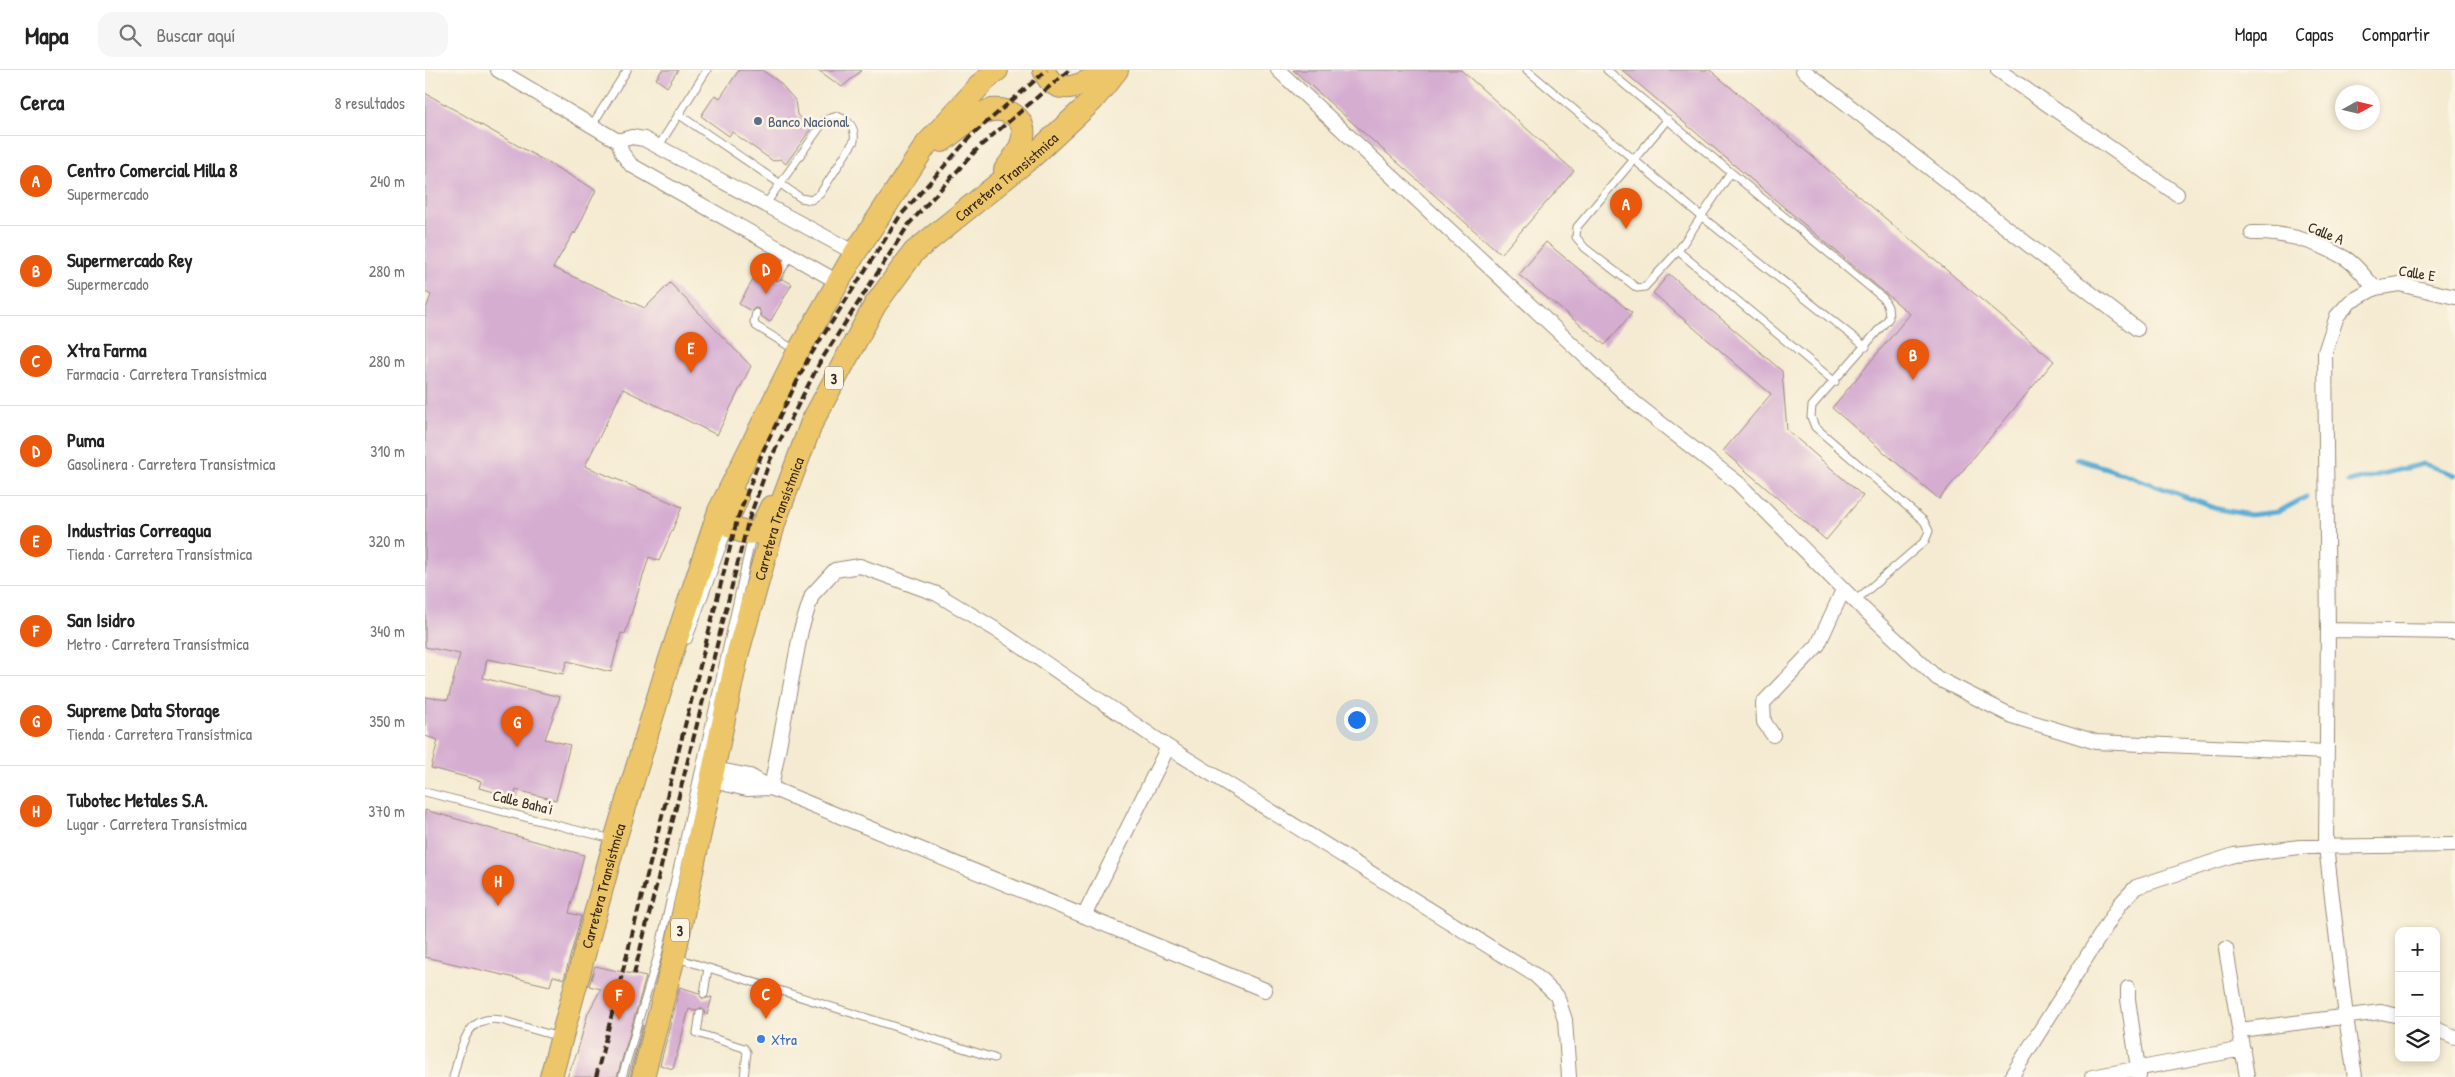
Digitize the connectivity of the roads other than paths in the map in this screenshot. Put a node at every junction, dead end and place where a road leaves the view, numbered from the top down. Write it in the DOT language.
graph roads {
  1 [pos="498,70"];
  2 [pos="627,70"];
  3 [pos="707,70"];
  4 [pos="997,70"];
  5 [pos="1044,70"];
  6 [pos="1107,70"];
  7 [pos="1117,70"];
  8 [pos="1278,70"];
  9 [pos="1527,70"];
  10 [pos="1607,70"];
  11 [pos="1803,70"];
  12 [pos="1998,70"];
  13 [pos="678,114"];
  14 [pos="1668,119"];
  15 [pos="592,126"];
  16 [pos="618,141"];
  17 [pos="658,147"];
  18 [pos="1634,160"];
  19 [pos="913,162"];
  20 [pos="1730,174"];
  21 [pos="780,184"];
  22 [pos="991,189"];
  23 [pos="2177,194"];
  24 [pos="765,205"];
  25 [pos="1701,216"];
  26 [pos="2252,233"];
  27 [pos="1678,251"];
  28 [pos="855,254"];
  29 [pos="791,255"];
  30 [pos="778,276"];
  31 [pos="838,282"];
  32 [pos="2375,288"];
  33 [pos="2455,297"];
  34 [pos="756,313"];
  35 [pos="2137,329"];
  36 [pos="1866,347"];
  37 [pos="798,352"];
  38 [pos="1835,382"];
  39 [pos="812,422"];
  40 [pos="730,526"];
  41 [pos="753,533"];
  42 [pos="1843,590"];
  43 [pos="1855,601"];
  44 [pos="2328,630"];
  45 [pos="2455,632"];
  46 [pos="683,651"];
  47 [pos="1773,735"];
  48 [pos="1168,747"];
  49 [pos="2327,752"];
  50 [pos="714,775"];
  51 [pos="771,788"];
  52 [pos="425,792"];
  53 [pos="615,840"];
  54 [pos="2455,845"];
  55 [pos="2326,846"];
  56 [pos="1084,916"];
  57 [pos="2226,949"];
  58 [pos="674,957"];
  59 [pos="708,968"];
  60 [pos="587,976"];
  61 [pos="2129,988"];
  62 [pos="1265,990"];
  63 [pos="704,994"];
  64 [pos="579,1004"];
  65 [pos="700,1013"];
  66 [pos="2395,1015"];
  67 [pos="2346,1017"];
  68 [pos="2240,1030"];
  69 [pos="2440,1031"];
  70 [pos="2455,1037"];
  71 [pos="562,1038"];
  72 [pos="2243,1049"];
  73 [pos="994,1058"];
  74 [pos="2138,1073"];
  75 [pos="453,1077"];
  76 [pos="551,1077"];
  77 [pos="623,1077"];
  78 [pos="643,1077"];
  79 [pos="744,1077"];
  80 [pos="1569,1077"];
  81 [pos="2011,1077"];
  82 [pos="2092,1077"];
  83 [pos="2247,1077"];
  84 [pos="2355,1077"];
  1 -- 15 [label="street"];
  2 -- 15 [label="lane"];
  3 -- 13 [label="lane"];
  4 -- 19 [label="main road, Carretera Transístmica"];
  5 -- 6 [label="main road"];
  7 -- 22 [label="main road, Carretera Transístmica / 3"];
  8 -- 42 [label="street"];
  9 -- 18 [label="lane"];
  10 -- 14 [label="lane"];
  11 -- 35 [label="street"];
  12 -- 23 [label="street"];
  13 -- 17 [label="lane"];
  13 -- 21 [label="lane"];
  14 -- 18 [label="lane"];
  14 -- 20 [label="lane"];
  15 -- 16 [label="street"];
  16 -- 17 [label="street"];
  16 -- 29 [label="street"];
  17 -- 24 [label="street"];
  18 -- 25 [label="lane"];
  18 -- 27 [label="lane"];
  19 -- 22 [label="main road"];
  19 -- 28 [label="main road, Carretera Transístmica"];
  20 -- 25 [label="lane"];
  20 -- 36 [label="lane"];
  21 -- 21 [label="lane"];
  21 -- 24 [label="lane"];
  22 -- 39 [label="main road, Carretera Transístmica / 3"];
  24 -- 28 [label="street"];
  25 -- 27 [label="lane"];
  25 -- 36 [label="lane"];
  26 -- 32 [label="street, Calle A"];
  27 -- 38 [label="lane"];
  28 -- 31 [label="main road, Carretera Transístmica"];
  29 -- 30 [label="lane"];
  29 -- 31 [label="street"];
  31 -- 37 [label="main road, Carretera Transístmica"];
  31 -- 40 [label="main road"];
  32 -- 33 [label="street, Calle E"];
  32 -- 44 [label="street"];
  34 -- 37 [label="lane"];
  36 -- 38 [label="lane"];
  37 -- 53 [label="main road, Carretera Transístmica"];
  38 -- 43 [label="lane"];
  39 -- 41 [label="main road"];
  39 -- 50 [label="main road, Carretera Transístmica / 3"];
  40 -- 41 [label="main road"];
  40 -- 46 [label="lane"];
  41 -- 77 [label="lane"];
  42 -- 43 [label="street"];
  42 -- 47 [label="street"];
  43 -- 49 [label="street"];
  44 -- 45 [label="street"];
  44 -- 49 [label="street"];
  48 -- 51 [label="street"];
  48 -- 56 [label="street"];
  48 -- 80 [label="street"];
  49 -- 55 [label="street"];
  50 -- 51 [label="street"];
  50 -- 58 [label="main road, Carretera Transístmica / 3"];
  51 -- 56 [label="street"];
  52 -- 53 [label="lane, Calle Baha'i"];
  53 -- 71 [label="main road, Carretera Transístmica"];
  54 -- 55 [label="street"];
  55 -- 67 [label="street"];
  55 -- 81 [label="street"];
  56 -- 62 [label="street"];
  57 -- 68 [label="street"];
  58 -- 59 [label="lane"];
  58 -- 78 [label="main road, Carretera Transístmica / 3"];
  59 -- 63 [label="lane"];
  59 -- 73 [label="lane"];
  60 -- 64 [label="lane"];
  61 -- 74 [label="street"];
  65 -- 79 [label="lane"];
  66 -- 67 [label="street"];
  67 -- 68 [label="street"];
  67 -- 84 [label="street"];
  68 -- 72 [label="street"];
  69 -- 70 [label="street"];
  71 -- 75 [label="lane"];
  71 -- 76 [label="main road, Carretera Transístmica"];
  72 -- 74 [label="street"];
  72 -- 83 [label="street"];
  74 -- 82 [label="street"];
}
